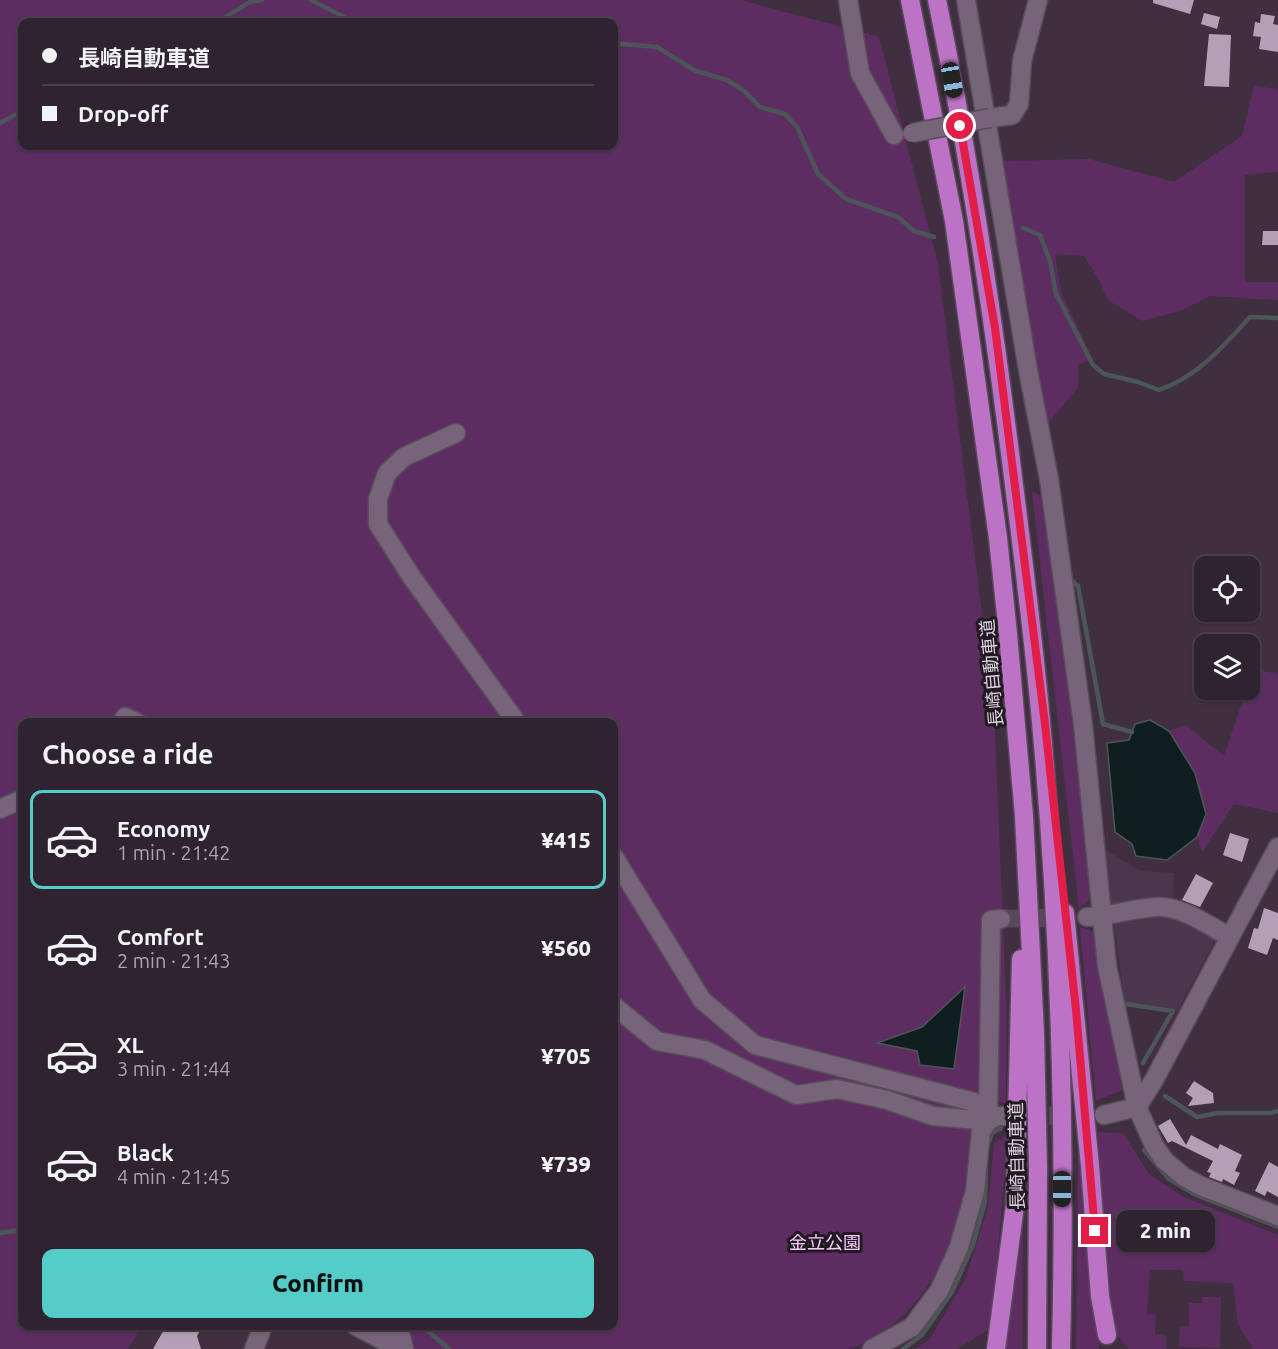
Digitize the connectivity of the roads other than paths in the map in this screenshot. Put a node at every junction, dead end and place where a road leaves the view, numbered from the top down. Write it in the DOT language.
graph roads {
  1 [pos="848,0"];
  2 [pos="910,0"];
  3 [pos="937,0"];
  4 [pos="966,0"];
  5 [pos="1038,0"];
  6 [pos="912,133"];
  7 [pos="894,135"];
  8 [pos="456,433"];
  9 [pos="1032,631"];
  10 [pos="513,718"];
  11 [pos="18,801"];
  12 [pos="0,809"];
  13 [pos="1024,816"];
  14 [pos="1278,847"];
  15 [pos="618,863"];
  16 [pos="1094,917"];
  17 [pos="1001,919"];
  18 [pos="1230,937"];
  19 [pos="618,1009"];
  20 [pos="1137,1107"];
  21 [pos="1104,1115"];
  22 [pos="1008,1116"];
  23 [pos="987,1121"];
  24 [pos="1278,1216"];
  25 [pos="261,1330"];
  26 [pos="363,1330"];
  27 [pos="396,1330"];
  28 [pos="1107,1335"];
  29 [pos="993,1347"];
  30 [pos="254,1349"];
  31 [pos="399,1349"];
  32 [pos="404,1349"];
  33 [pos="872,1349"];
  34 [pos="1037,1349"];
  35 [pos="1061,1349"];
  1 -- 7 [label="street"];
  2 -- 13 [label="highway, 長崎自動車道"];
  3 -- 9 [label="highway"];
  4 -- 16 [label="street"];
  5 -- 6 [label="street, bridge"];
  8 -- 10 [label="street"];
  9 -- 28 [label="highway"];
  9 -- 35 [label="highway"];
  11 -- 12 [label="street"];
  13 -- 29 [label="highway"];
  13 -- 34 [label="highway, 長崎自動車道"];
  14 -- 18 [label="street"];
  15 -- 23 [label="street"];
  16 -- 18 [label="street"];
  16 -- 20 [label="street"];
  17 -- 23 [label="street"];
  18 -- 20 [label="street"];
  19 -- 23 [label="street"];
  20 -- 21 [label="street"];
  20 -- 24 [label="street"];
  22 -- 23 [label="street"];
  23 -- 33 [label="street"];
  25 -- 30 [label="street"];
  26 -- 31 [label="street"];
  27 -- 32 [label="street"];
}
